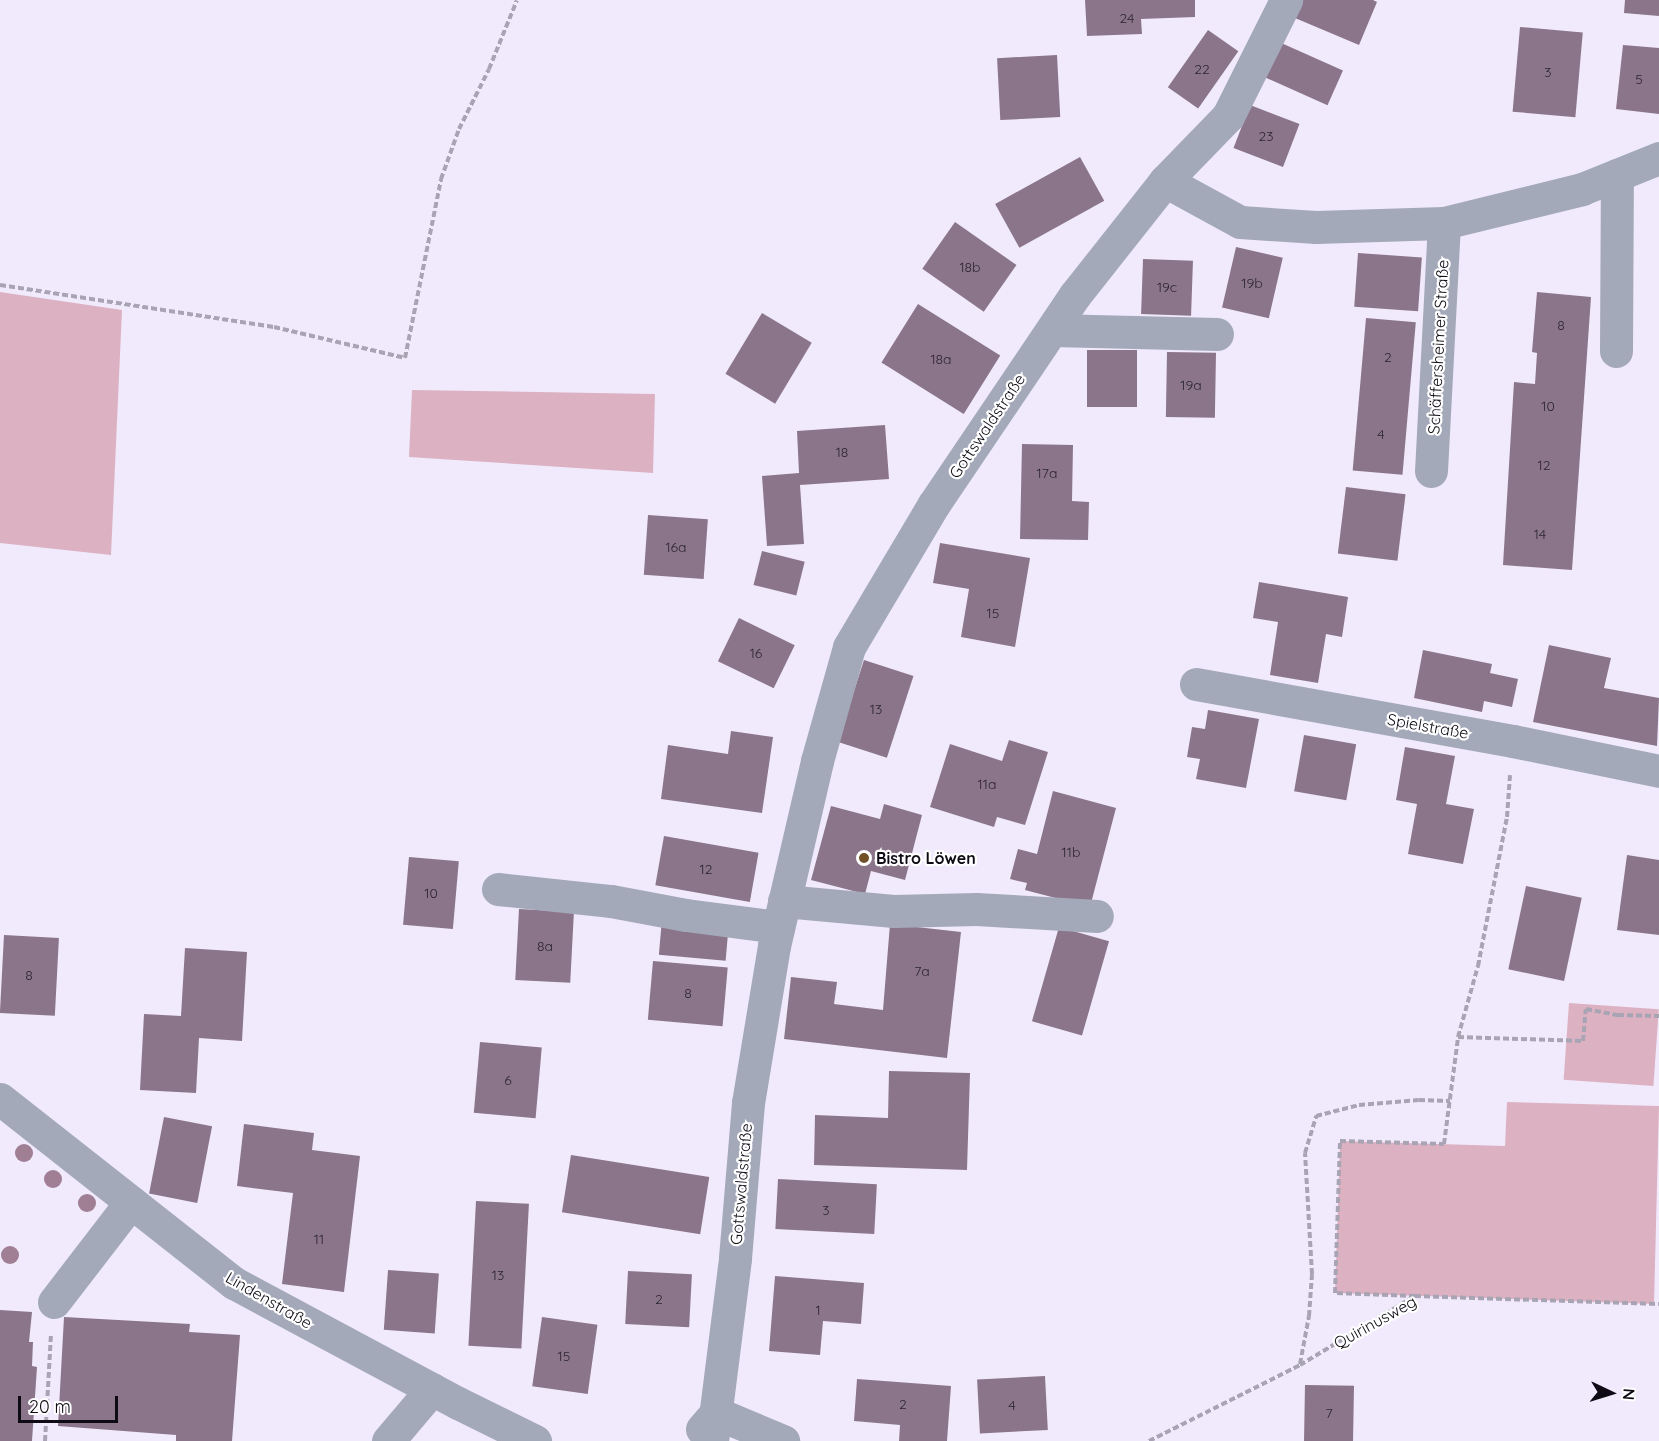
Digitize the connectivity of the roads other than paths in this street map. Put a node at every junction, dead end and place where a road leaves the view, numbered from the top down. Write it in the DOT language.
graph roads {
  1 [pos="1286,0"];
  2 [pos="1659,158"];
  3 [pos="1617,175"];
  4 [pos="1165,181"];
  5 [pos="1444,223"];
  6 [pos="1052,330"];
  7 [pos="1217,334"];
  8 [pos="1616,351"];
  9 [pos="1431,471"];
  10 [pos="1196,684"];
  11 [pos="1659,771"];
  12 [pos="498,889"];
  13 [pos="781,914"];
  14 [pos="1097,916"];
  15 [pos="0,1099"];
  16 [pos="131,1202"];
  17 [pos="54,1302"];
  18 [pos="432,1389"];
  19 [pos="714,1427"];
  20 [pos="388,1441"];
  21 [pos="535,1441"];
  22 [pos="690,1441"];
  23 [pos="783,1441"];
  1 -- 4 [label="street, Gottswaldstraße"];
  2 -- 3 [label="street"];
  3 -- 5 [label="street"];
  3 -- 8 [label="street"];
  4 -- 5 [label="street"];
  4 -- 6 [label="street, Gottswaldstraße"];
  5 -- 9 [label="street, Schäffersheimer Straße"];
  6 -- 7 [label="street"];
  6 -- 13 [label="street, Gottswaldstraße"];
  10 -- 11 [label="street, Spielstraße"];
  12 -- 13 [label="street"];
  13 -- 14 [label="street"];
  13 -- 19 [label="street, Gottswaldstraße"];
  15 -- 16 [label="street, Lindenstraße"];
  16 -- 17 [label="street"];
  16 -- 18 [label="street, Lindenstraße"];
  18 -- 20 [label="street"];
  18 -- 21 [label="street, Lindenstraße"];
  19 -- 22 [label="street"];
  19 -- 23 [label="street"];
}
